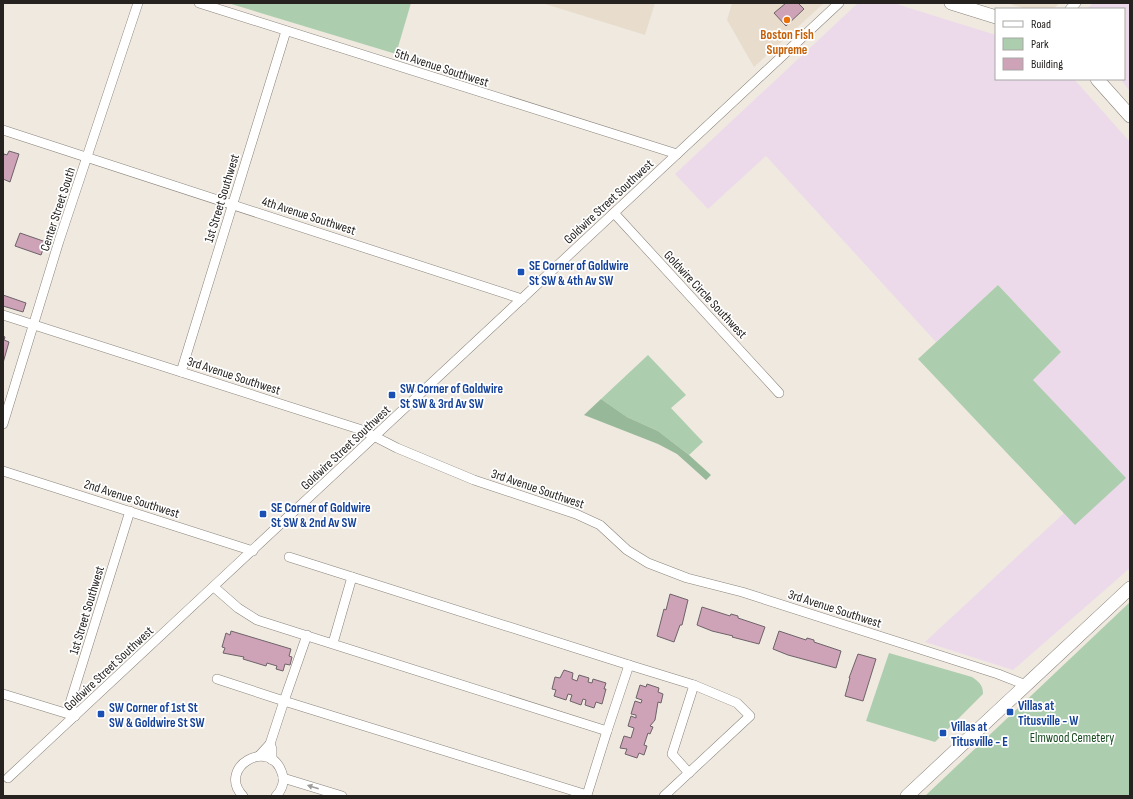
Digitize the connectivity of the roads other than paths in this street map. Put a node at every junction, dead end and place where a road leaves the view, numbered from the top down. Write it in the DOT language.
graph roads {
  1 [pos="138,3"];
  2 [pos="199,3"];
  3 [pos="839,3"];
  4 [pos="951,3"];
  5 [pos="995,17"];
  6 [pos="286,31"];
  7 [pos="1098,80"];
  8 [pos="1130,116"];
  9 [pos="3,130"];
  10 [pos="677,154"];
  11 [pos="88,156"];
  12 [pos="232,204"];
  13 [pos="614,213"];
  14 [pos="522,299"];
  15 [pos="3,315"];
  16 [pos="34,325"];
  17 [pos="181,372"];
  18 [pos="779,393"];
  19 [pos="3,424"];
  20 [pos="376,436"];
  21 [pos="3,471"];
  22 [pos="130,511"];
  23 [pos="254,550"];
  24 [pos="289,557"];
  25 [pos="352,577"];
  26 [pos="214,587"];
  27 [pos="1130,588"];
  28 [pos="307,635"];
  29 [pos="333,643"];
  30 [pos="629,665"];
  31 [pos="217,679"];
  32 [pos="1026,685"];
  33 [pos="694,686"];
  34 [pos="3,694"];
  35 [pos="284,701"];
  36 [pos="76,716"];
  37 [pos="607,731"];
  38 [pos="270,744"];
  39 [pos="259,756"];
  40 [pos="272,760"];
  41 [pos="689,773"];
  42 [pos="8,778"];
  43 [pos="284,778"];
  44 [pos="243,796"];
  45 [pos="276,796"];
  46 [pos="342,796"];
  47 [pos="588,796"];
  48 [pos="664,796"];
  49 [pos="907,796"];
  1 -- 11 [label="street, Center Street South"];
  2 -- 6 [label="street, 5th Avenue Southwest"];
  3 -- 10 [label="street, Goldwire Street Southwest"];
  4 -- 5 [label="main road"];
  6 -- 10 [label="street, 5th Avenue Southwest"];
  6 -- 12 [label="street, 1st Street Southwest"];
  7 -- 8 [label="main road"];
  9 -- 11 [label="street, 4th Avenue Southwest"];
  10 -- 13 [label="street, Goldwire Street Southwest"];
  11 -- 12 [label="street, 4th Avenue Southwest"];
  11 -- 16 [label="street, Center Street South"];
  12 -- 14 [label="street, 4th Avenue Southwest"];
  12 -- 17 [label="street, 1st Street Southwest"];
  13 -- 14 [label="street, Goldwire Street Southwest"];
  13 -- 18 [label="street, Goldwire Circle Southwest"];
  14 -- 20 [label="street, Goldwire Street Southwest"];
  15 -- 16 [label="street, 3rd Avenue Southwest"];
  16 -- 17 [label="street, 3rd Avenue Southwest"];
  16 -- 19 [label="street, Center Street South"];
  17 -- 20 [label="street, 3rd Avenue Southwest"];
  20 -- 23 [label="street, Goldwire Street Southwest"];
  20 -- 32 [label="street, 3rd Avenue Southwest"];
  21 -- 22 [label="street, 2nd Avenue Southwest"];
  22 -- 23 [label="street, 2nd Avenue Southwest"];
  22 -- 36 [label="street, 1st Street Southwest"];
  23 -- 26 [label="street, Goldwire Street Southwest"];
  24 -- 25 [label="street"];
  25 -- 29 [label="street"];
  25 -- 30 [label="street"];
  26 -- 28 [label="street"];
  26 -- 36 [label="street, Goldwire Street Southwest"];
  27 -- 32 [label="main road"];
  28 -- 29 [label="street"];
  28 -- 35 [label="street"];
  29 -- 37 [label="street"];
  30 -- 33 [label="street"];
  30 -- 37 [label="street"];
  31 -- 35 [label="street"];
  32 -- 49 [label="main road"];
  33 -- 41 [label="street"];
  33 -- 41 [label="street"];
  34 -- 36 [label="street"];
  35 -- 38 [label="street"];
  35 -- 47 [label="street"];
  36 -- 42 [label="street, Goldwire Street Southwest"];
  37 -- 47 [label="street"];
  38 -- 39 [label="street"];
  38 -- 40 [label="street"];
  39 -- 40 [label="street"];
  39 -- 44 [label="street"];
  40 -- 43 [label="street"];
  41 -- 48 [label="street"];
  43 -- 45 [label="street"];
  46 -- 43 [label="street, one-way"];
}
